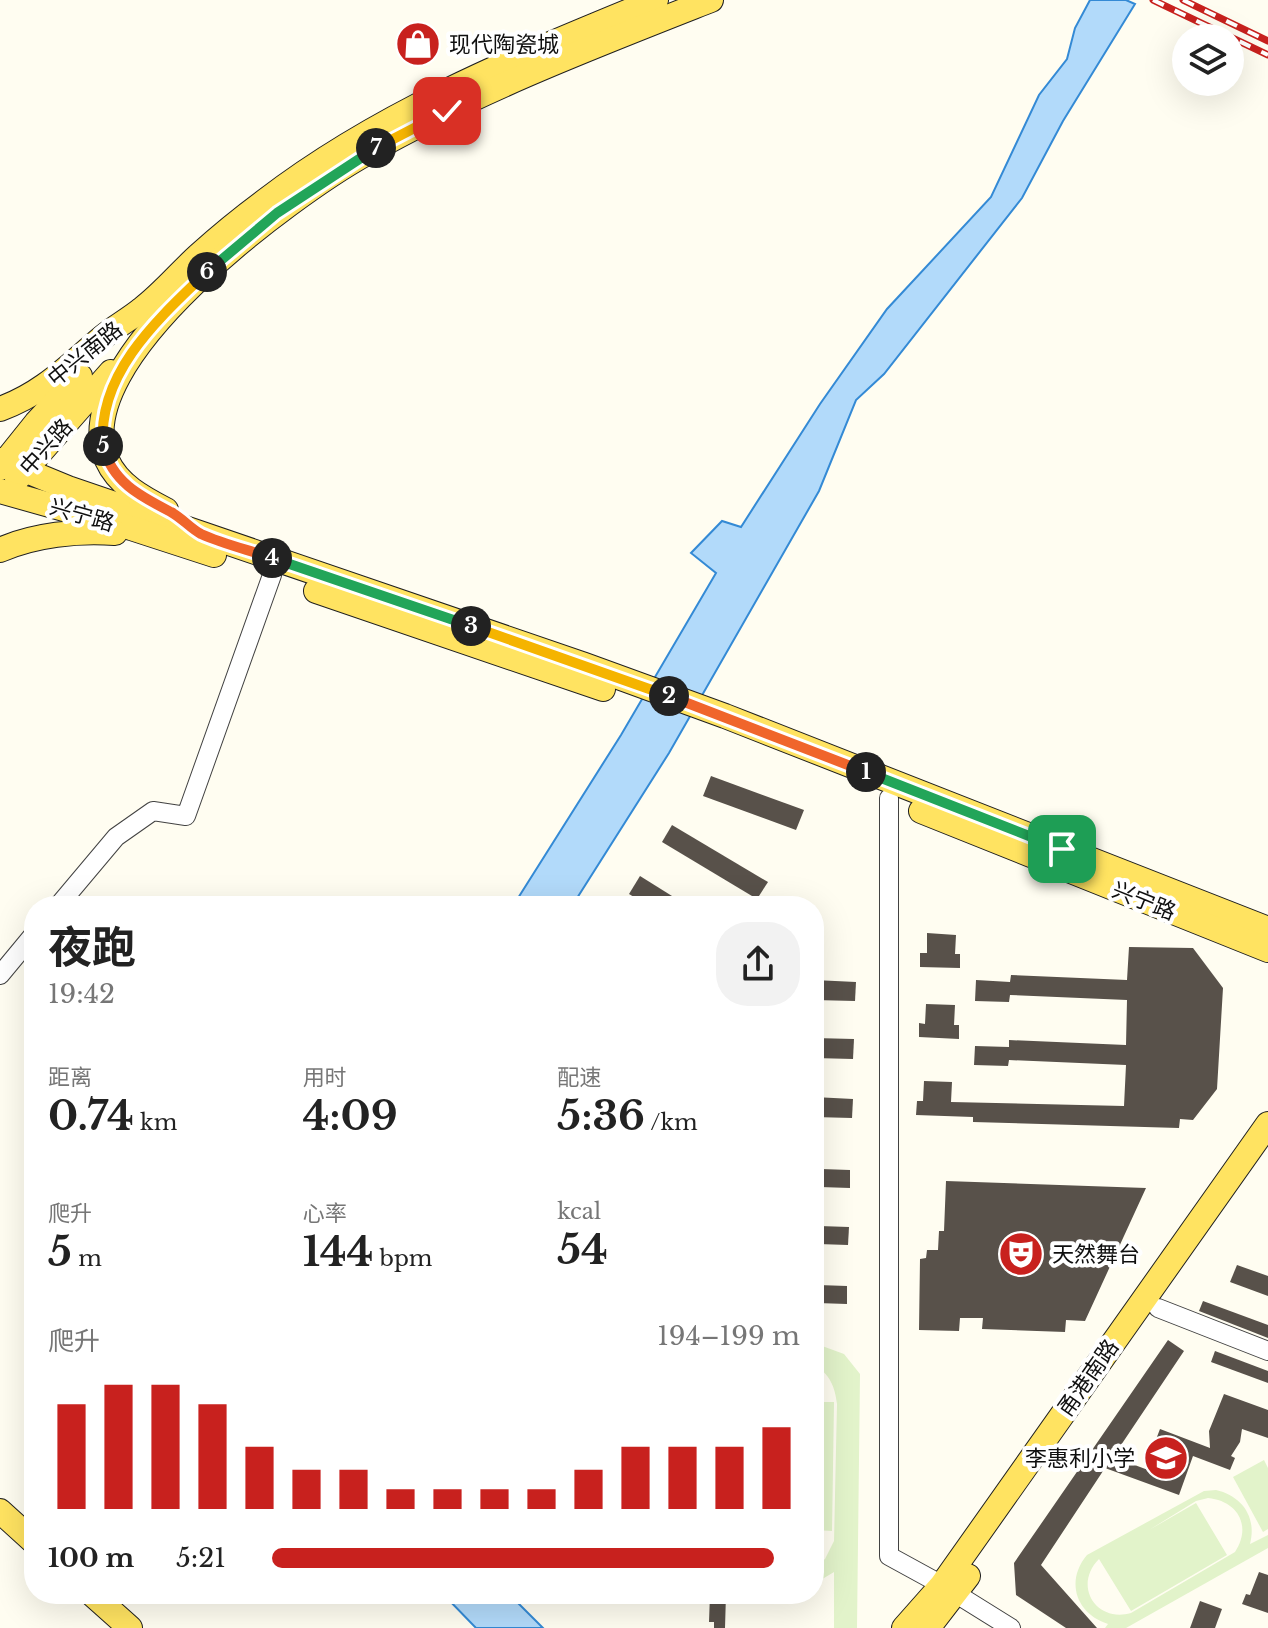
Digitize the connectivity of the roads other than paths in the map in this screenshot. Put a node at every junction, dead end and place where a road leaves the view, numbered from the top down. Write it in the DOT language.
graph roads {
  1 [pos="656,0"];
  2 [pos="711,0"];
  3 [pos="359,147"];
  4 [pos="149,315"];
  5 [pos="0,409"];
  6 [pos="103,447"];
  7 [pos="7,465"];
  8 [pos="2,494"];
  9 [pos="201,533"];
  10 [pos="165,539"];
  11 [pos="2,550"];
  12 [pos="272,575"];
  13 [pos="582,673"];
  14 [pos="722,722"];
  15 [pos="889,798"];
  16 [pos="66,896"];
  17 [pos="1268,929"];
  18 [pos="24,946"];
  19 [pos="1268,950"];
  20 [pos="0,975"];
  21 [pos="1268,1124"];
  22 [pos="1268,1152"];
  23 [pos="1158,1308"];
  24 [pos="1268,1351"];
  25 [pos="0,1511"];
  26 [pos="24,1533"];
  27 [pos="948,1590"];
  28 [pos="103,1604"];
  29 [pos="130,1628"];
  30 [pos="904,1628"];
  31 [pos="928,1628"];
  32 [pos="1011,1628"];
  1 -- 3 [label="main road, 中兴南路"];
  2 -- 3 [label="main road, 中兴南路"];
  3 -- 4 [label="main road, 中兴南路"];
  4 -- 5 [label="main road, 中兴南路"];
  4 -- 6 [label="main road, 中兴南路"];
  4 -- 7 [label="main road, 中兴路"];
  6 -- 9 [label="main road, 兴宁路"];
  7 -- 8 [label="main road, 中兴路"];
  7 -- 9 [label="main road, 兴宁路"];
  8 -- 10 [label="main road, 兴宁路"];
  9 -- 13 [label="main road, 兴宁路"];
  10 -- 11 [label="main road, 兴宁路"];
  10 -- 12 [label="main road, 兴宁路"];
  12 -- 13 [label="main road, 兴宁路"];
  12 -- 16 [label="street"];
  13 -- 14 [label="main road, 兴宁路"];
  14 -- 15 [label="main road, 兴宁路"];
  14 -- 17 [label="main road, 兴宁路"];
  15 -- 19 [label="main road, 兴宁路"];
  15 -- 27 [label="street"];
  18 -- 20 [label="street"];
  21 -- 27 [label="main road, 甬港南路"];
  22 -- 23 [label="main road, 甬港南路"];
  23 -- 24 [label="street"];
  23 -- 27 [label="main road, 甬港南路"];
  25 -- 26 [label="main road"];
  27 -- 30 [label="main road, 甬港南路"];
  27 -- 31 [label="main road, 甬港南路"];
  27 -- 32 [label="street"];
  28 -- 29 [label="main road"];
}
